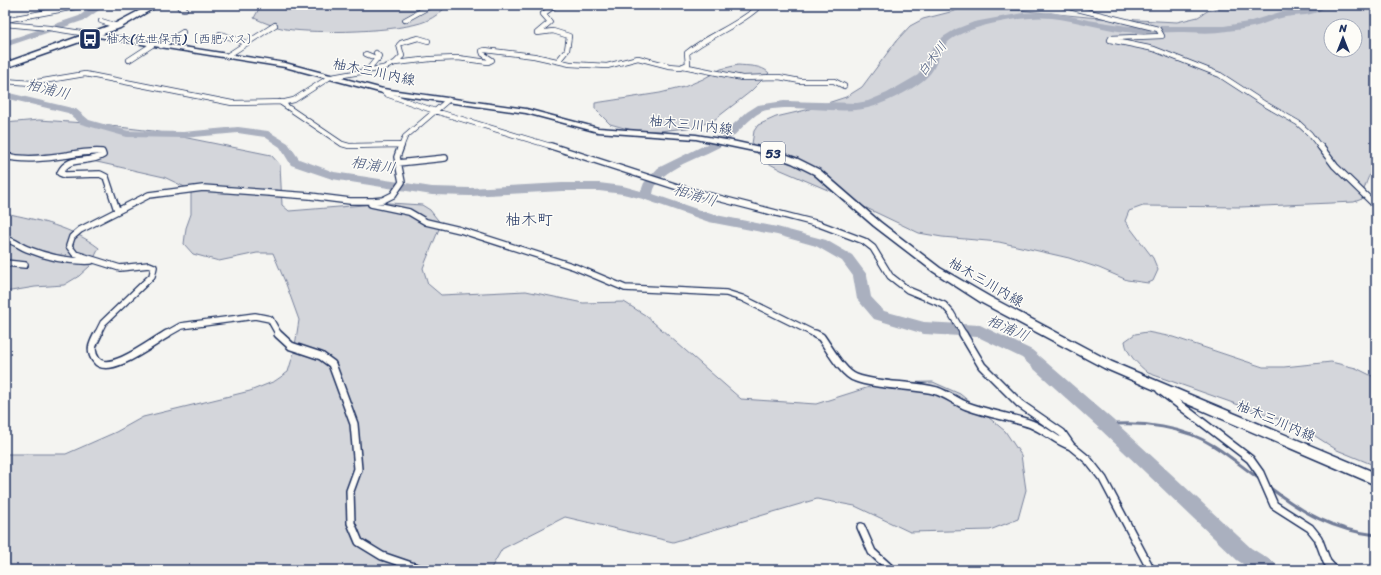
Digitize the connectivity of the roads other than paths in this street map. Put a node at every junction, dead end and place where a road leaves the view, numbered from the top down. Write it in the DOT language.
graph roads {
  1 [pos="86,5"];
  2 [pos="155,5"];
  3 [pos="432,5"];
  4 [pos="746,5"];
  5 [pos="1061,5"];
  6 [pos="78,6"];
  7 [pos="554,6"];
  8 [pos="5,18"];
  9 [pos="405,20"];
  10 [pos="101,21"];
  11 [pos="5,24"];
  12 [pos="117,26"];
  13 [pos="275,26"];
  14 [pos="183,32"];
  15 [pos="220,34"];
  16 [pos="94,35"];
  17 [pos="428,42"];
  18 [pos="247,43"];
  19 [pos="156,45"];
  20 [pos="376,53"];
  21 [pos="366,54"];
  22 [pos="227,56"];
  23 [pos="378,59"];
  24 [pos="129,60"];
  25 [pos="558,61"];
  26 [pos="395,63"];
  27 [pos="5,66"];
  28 [pos="683,66"];
  29 [pos="367,71"];
  30 [pos="331,77"];
  31 [pos="5,81"];
  32 [pos="844,86"];
  33 [pos="383,91"];
  34 [pos="448,100"];
  35 [pos="280,102"];
  36 [pos="435,111"];
  37 [pos="402,145"];
  38 [pos="5,156"];
  39 [pos="445,158"];
  40 [pos="398,163"];
  41 [pos="360,201"];
  42 [pos="1376,206"];
  43 [pos="117,210"];
  44 [pos="5,239"];
  45 [pos="93,260"];
  46 [pos="5,262"];
  47 [pos="25,265"];
  48 [pos="1150,383"];
  49 [pos="1071,446"];
  50 [pos="1376,478"];
  51 [pos="861,527"];
  52 [pos="422,570"];
  53 [pos="892,570"];
  54 [pos="1152,570"];
  55 [pos="1334,570"];
  1 -- 6 [label="street"];
  2 -- 12 [label="highway"];
  3 -- 9 [label="street"];
  4 -- 28 [label="street"];
  5 -- 42 [label="street"];
  6 -- 8 [label="street"];
  7 -- 25 [label="street"];
  10 -- 12 [label="street"];
  11 -- 16 [label="street"];
  12 -- 16 [label="highway"];
  13 -- 18 [label="street"];
  14 -- 19 [label="street"];
  15 -- 18 [label="street"];
  16 -- 19 [label="main road, 柚木三川内線 / 53"];
  16 -- 27 [label="highway"];
  17 -- 26 [label="street"];
  18 -- 22 [label="street"];
  19 -- 22 [label="main road, 柚木三川内線 / 53"];
  19 -- 24 [label="street"];
  20 -- 23 [label="street"];
  21 -- 23 [label="street"];
  22 -- 30 [label="main road, 柚木三川内線 / 53"];
  23 -- 29 [label="street"];
  25 -- 26 [label="street"];
  25 -- 28 [label="street"];
  26 -- 29 [label="street"];
  28 -- 32 [label="street"];
  29 -- 30 [label="street"];
  30 -- 33 [label="main road, 柚木三川内線 / 53"];
  30 -- 35 [label="street"];
  31 -- 35 [label="street"];
  33 -- 34 [label="main road, 柚木三川内線 / 53"];
  33 -- 36 [label="street"];
  34 -- 36 [label="street"];
  34 -- 48 [label="main road, 柚木三川内線 / 53"];
  35 -- 37 [label="street"];
  36 -- 37 [label="street"];
  36 -- 49 [label="street"];
  37 -- 40 [label="street"];
  38 -- 43 [label="street"];
  39 -- 40 [label="street"];
  40 -- 41 [label="street"];
  41 -- 43 [label="street"];
  41 -- 49 [label="street"];
  43 -- 45 [label="street"];
  44 -- 45 [label="street"];
  45 -- 52 [label="street"];
  46 -- 47 [label="street"];
  48 -- 50 [label="main road, 柚木三川内線 / 53"];
  48 -- 55 [label="street"];
  49 -- 54 [label="street"];
  51 -- 53 [label="street"];
}
